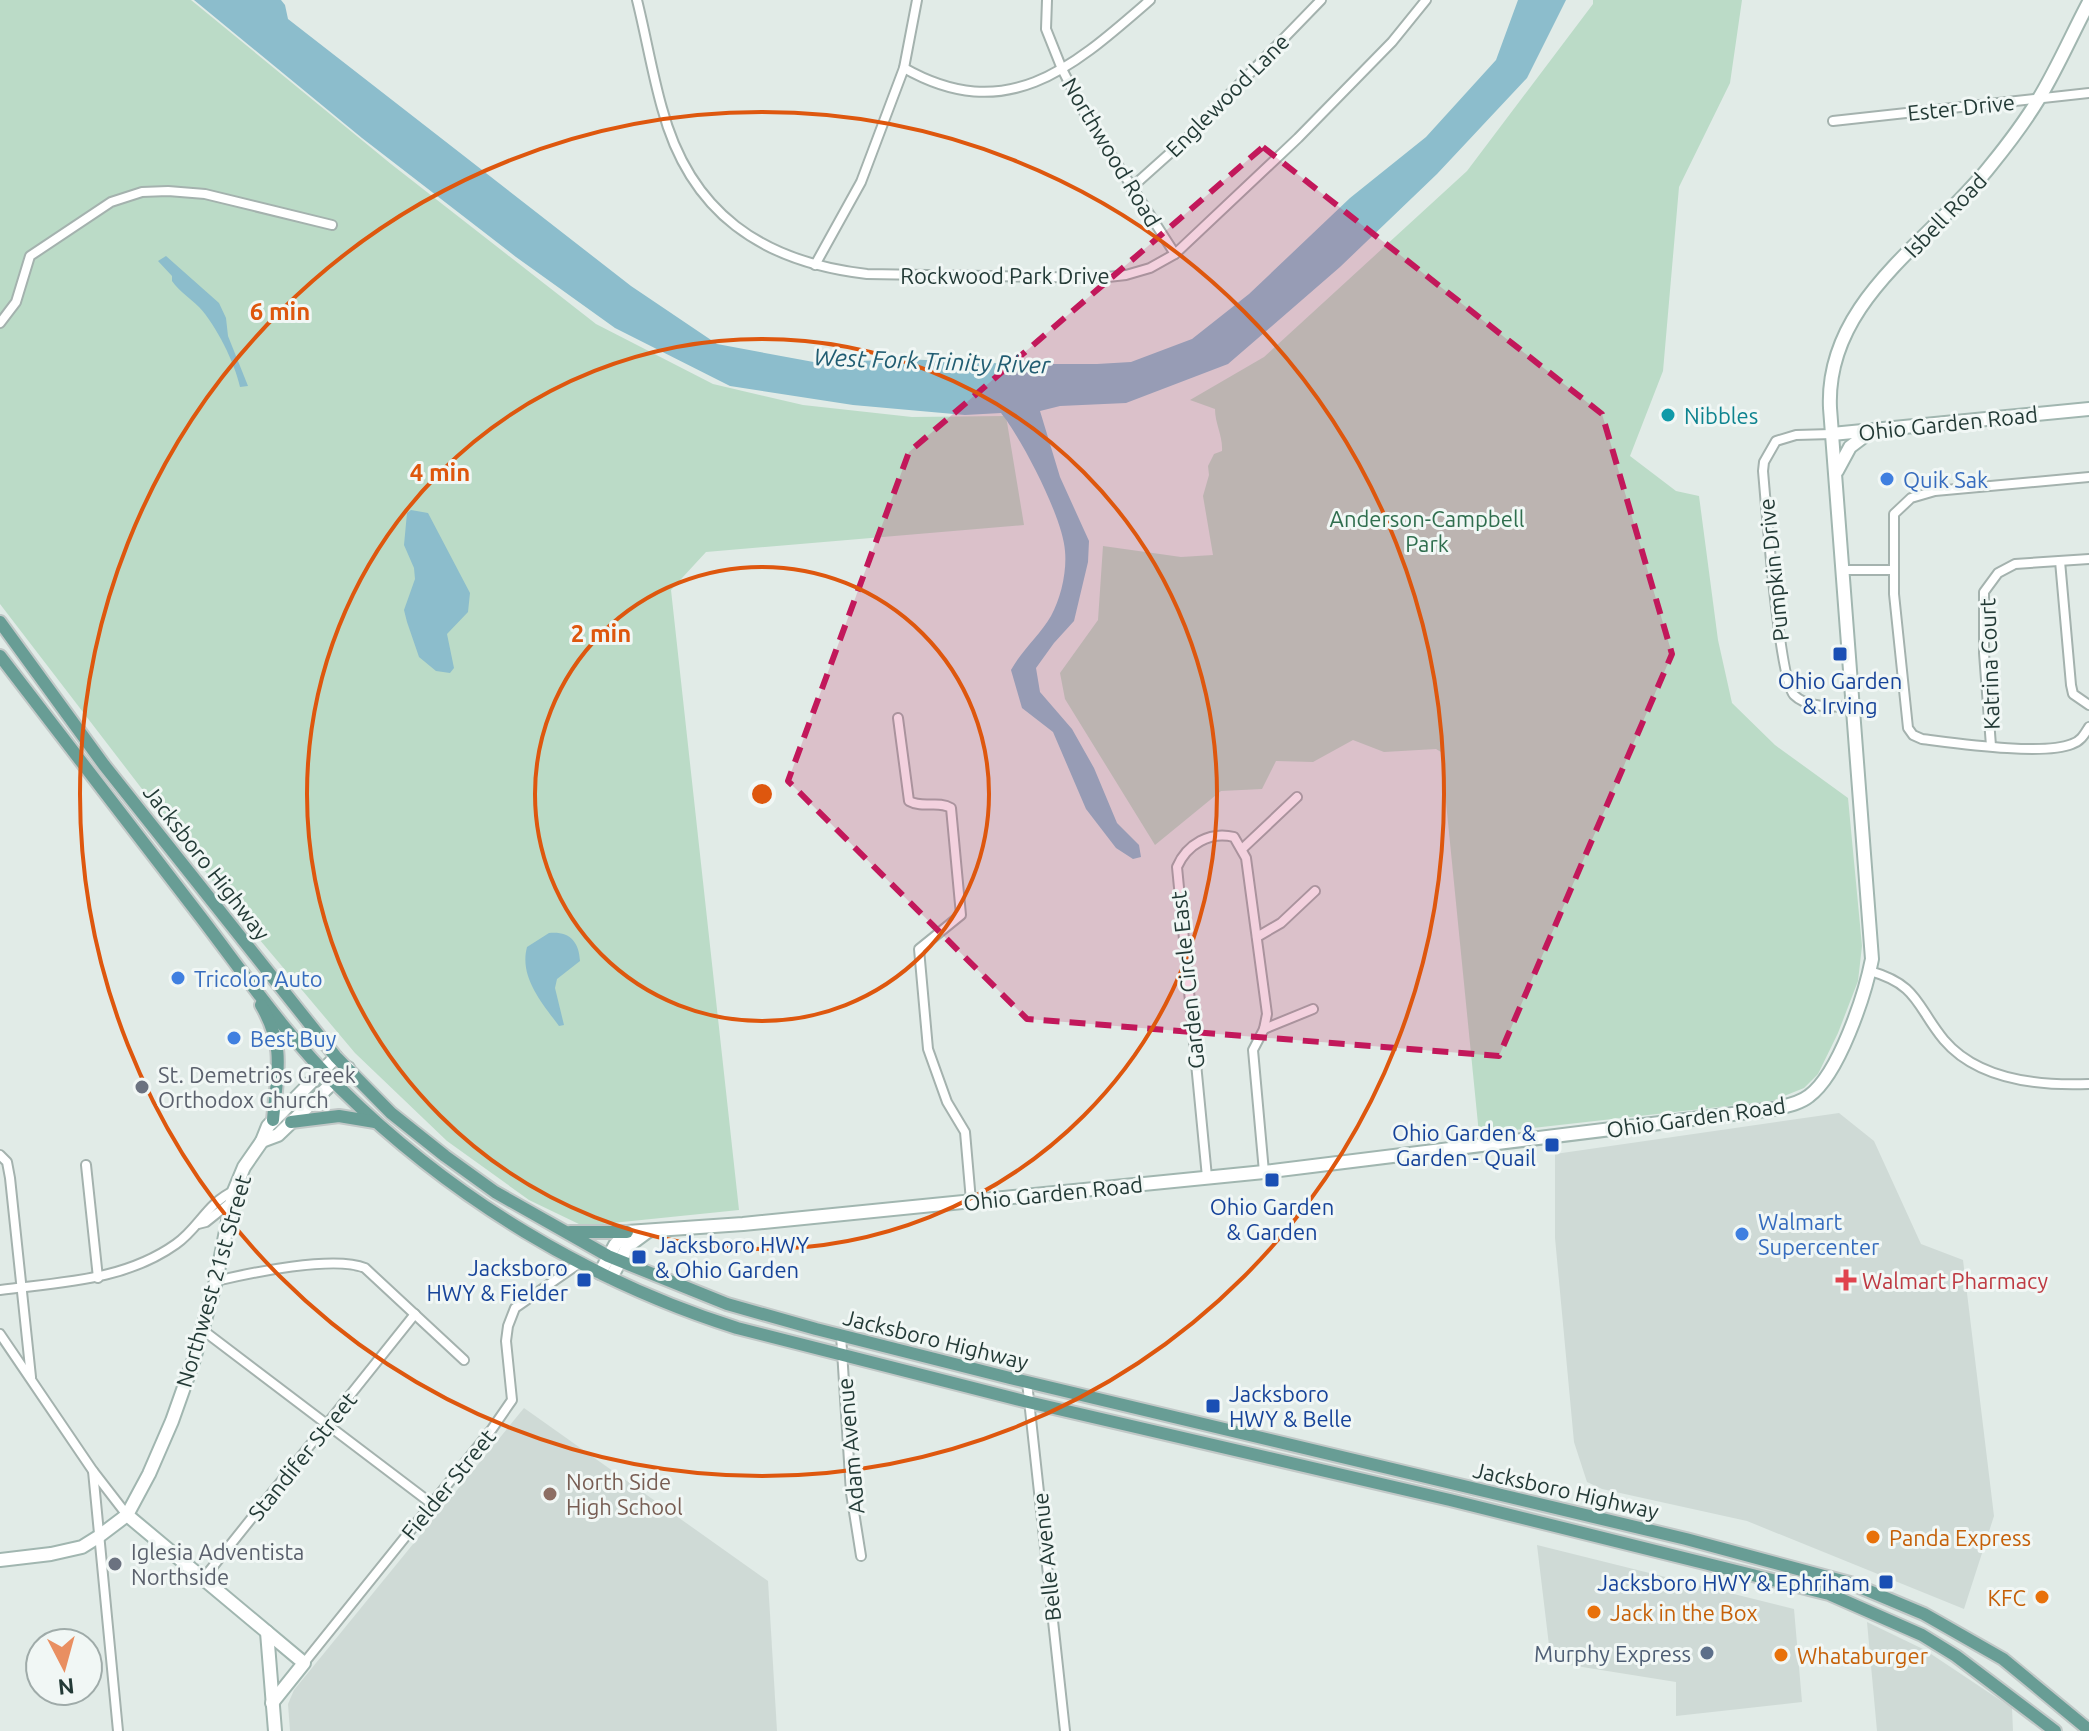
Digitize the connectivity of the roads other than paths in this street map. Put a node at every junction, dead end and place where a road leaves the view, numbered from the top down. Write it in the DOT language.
graph roads {
  1 [pos="637,0"];
  2 [pos="917,0"];
  3 [pos="1047,0"];
  4 [pos="1150,0"];
  5 [pos="1321,0"];
  6 [pos="1426,0"];
  7 [pos="2089,2"];
  8 [pos="904,68"];
  9 [pos="1062,69"];
  10 [pos="2089,93"];
  11 [pos="2040,98"];
  12 [pos="1833,121"];
  13 [pos="1131,188"];
  14 [pos="332,225"];
  15 [pos="1175,254"];
  16 [pos="815,265"];
  17 [pos="0,323"];
  18 [pos="2089,409"];
  19 [pos="1871,431"];
  20 [pos="1832,434"];
  21 [pos="2089,477"];
  22 [pos="1835,478"];
  23 [pos="2089,559"];
  24 [pos="2060,561"];
  25 [pos="1842,570"];
  26 [pos="1894,570"];
  27 [pos="0,622"];
  28 [pos="0,656"];
  29 [pos="2089,705"];
  30 [pos="1853,707"];
  31 [pos="898,718"];
  32 [pos="2089,727"];
  33 [pos="1991,746"];
  34 [pos="93,748"];
  35 [pos="78,758"];
  36 [pos="1297,797"];
  37 [pos="1242,849"];
  38 [pos="1315,891"];
  39 [pos="1257,937"];
  40 [pos="239,967"];
  41 [pos="1870,971"];
  42 [pos="1313,1009"];
  43 [pos="1264,1029"];
  44 [pos="336,1057"];
  45 [pos="348,1068"];
  46 [pos="322,1071"];
  47 [pos="333,1082"];
  48 [pos="2089,1084"];
  49 [pos="273,1120"];
  50 [pos="291,1122"];
  51 [pos="375,1122"];
  52 [pos="262,1141"];
  53 [pos="0,1155"];
  54 [pos="86,1165"];
  55 [pos="1264,1172"];
  56 [pos="1207,1177"];
  57 [pos="232,1196"];
  58 [pos="971,1201"];
  59 [pos="563,1231"];
  60 [pos="649,1231"];
  61 [pos="627,1232"];
  62 [pos="614,1259"];
  63 [pos="581,1262"];
  64 [pos="606,1276"];
  65 [pos="98,1278"];
  66 [pos="216,1281"];
  67 [pos="22,1287"];
  68 [pos="0,1290"];
  69 [pos="415,1314"];
  70 [pos="204,1331"];
  71 [pos="0,1334"];
  72 [pos="841,1335"];
  73 [pos="842,1354"];
  74 [pos="464,1360"];
  75 [pos="31,1379"];
  76 [pos="1027,1382"];
  77 [pos="1028,1402"];
  78 [pos="327,1424"];
  79 [pos="1270,1439"];
  80 [pos="1264,1457"];
  81 [pos="93,1471"];
  82 [pos="432,1504"];
  83 [pos="127,1515"];
  84 [pos="1671,1535"];
  85 [pos="98,1537"];
  86 [pos="1666,1554"];
  87 [pos="861,1556"];
  88 [pos="0,1560"];
  89 [pos="203,1579"];
  90 [pos="267,1632"];
  91 [pos="1971,1640"];
  92 [pos="1956,1656"];
  93 [pos="304,1663"];
  94 [pos="272,1703"];
  95 [pos="2052,1729"];
  96 [pos="2089,1730"];
  97 [pos="118,1731"];
  98 [pos="275,1731"];
  99 [pos="1065,1731"];
  1 -- 16 [label="street, Rockwood Park Drive"];
  2 -- 8 [label="street"];
  3 -- 9 [label="street, Northwood Road"];
  4 -- 9 [label="street"];
  5 -- 13 [label="street, Englewood Lane"];
  6 -- 15 [label="street, Rockwood Park Drive"];
  7 -- 11 [label="street, Isbell Road"];
  8 -- 9 [label="street"];
  8 -- 16 [label="street"];
  9 -- 13 [label="street, Northwood Road"];
  10 -- 11 [label="street, Ester Drive"];
  11 -- 12 [label="street, Ester Drive"];
  11 -- 20 [label="street, Isbell Road"];
  13 -- 15 [label="street, Northwood Road"];
  14 -- 17 [label="street"];
  15 -- 16 [label="street, Rockwood Park Drive"];
  18 -- 19 [label="street, Ohio Garden Road"];
  19 -- 20 [label="street, Ohio Garden Road"];
  19 -- 22 [label="street"];
  20 -- 22 [label="street, Ohio Garden Road"];
  20 -- 30 [label="street, Pumpkin Drive"];
  21 -- 26 [label="street"];
  22 -- 25 [label="street, Ohio Garden Road"];
  23 -- 24 [label="street"];
  24 -- 29 [label="street"];
  24 -- 33 [label="street, Katrina Court"];
  25 -- 26 [label="street"];
  25 -- 30 [label="street, Ohio Garden Road"];
  26 -- 33 [label="street"];
  27 -- 34 [label="main road, Jacksboro Highway"];
  28 -- 35 [label="main road, Jacksboro Highway"];
  30 -- 41 [label="street, Ohio Garden Road"];
  31 -- 58 [label="street"];
  32 -- 33 [label="street"];
  34 -- 35 [label="main road"];
  34 -- 44 [label="main road, Jacksboro Highway"];
  35 -- 40 [label="main road, Jacksboro Highway"];
  36 -- 37 [label="street"];
  37 -- 39 [label="street"];
  37 -- 56 [label="street, Garden Circle East"];
  38 -- 39 [label="street"];
  39 -- 43 [label="street"];
  40 -- 46 [label="main road, Jacksboro Highway"];
  40 -- 49 [label="main road"];
  41 -- 48 [label="street"];
  41 -- 55 [label="street, Ohio Garden Road"];
  42 -- 43 [label="street"];
  43 -- 55 [label="street"];
  44 -- 45 [label="main road, Jacksboro Highway"];
  44 -- 46 [label="street, Northwest 21st Street"];
  45 -- 47 [label="street, Northwest 21st Street"];
  45 -- 59 [label="main road, Jacksboro Highway"];
  46 -- 47 [label="main road, Jacksboro Highway"];
  46 -- 49 [label="street, Northwest 21st Street"];
  47 -- 50 [label="street, Northwest 21st Street"];
  47 -- 51 [label="main road, Jacksboro Highway"];
  49 -- 52 [label="street, Northwest 21st Street"];
  50 -- 51 [label="main road"];
  50 -- 52 [label="street, Northwest 21st Street"];
  51 -- 63 [label="main road, Jacksboro Highway"];
  52 -- 57 [label="street, Northwest 21st Street"];
  53 -- 67 [label="street"];
  54 -- 65 [label="street"];
  55 -- 56 [label="street, Ohio Garden Road"];
  56 -- 58 [label="street, Ohio Garden Road"];
  57 -- 65 [label="street"];
  57 -- 66 [label="street, Northwest 21st Street"];
  58 -- 60 [label="street, Ohio Garden Road"];
  59 -- 61 [label="main road"];
  59 -- 62 [label="main road, Jacksboro Highway"];
  60 -- 61 [label="street, Ohio Garden Road"];
  60 -- 62 [label="street"];
  61 -- 62 [label="street"];
  62 -- 64 [label="street"];
  62 -- 72 [label="main road, Jacksboro Highway"];
  63 -- 64 [label="main road, Jacksboro Highway"];
  63 -- 82 [label="street, Fielder Street"];
  64 -- 73 [label="main road, Jacksboro Highway"];
  65 -- 67 [label="street"];
  66 -- 69 [label="street"];
  66 -- 70 [label="street, Northwest 21st Street"];
  67 -- 68 [label="street"];
  67 -- 75 [label="street"];
  69 -- 74 [label="street"];
  69 -- 78 [label="street, Standifer Street"];
  70 -- 78 [label="street"];
  70 -- 83 [label="street, Northwest 21st Street"];
  71 -- 75 [label="street"];
  72 -- 73 [label="street, Adam Avenue"];
  72 -- 76 [label="main road, Jacksboro Highway"];
  73 -- 77 [label="main road, Jacksboro Highway"];
  73 -- 87 [label="street, Adam Avenue"];
  75 -- 81 [label="street"];
  76 -- 77 [label="street, Belle Avenue"];
  76 -- 79 [label="main road, Jacksboro Highway"];
  77 -- 80 [label="main road, Jacksboro Highway"];
  77 -- 99 [label="street, Belle Avenue"];
  78 -- 82 [label="street"];
  78 -- 89 [label="street, Standifer Street"];
  79 -- 80 [label="main road"];
  79 -- 84 [label="main road, Jacksboro Highway"];
  80 -- 86 [label="main road, Jacksboro Highway"];
  81 -- 83 [label="street"];
  81 -- 85 [label="street"];
  82 -- 93 [label="street, Fielder Street"];
  83 -- 85 [label="street, Northwest 21st Street"];
  83 -- 89 [label="street"];
  84 -- 86 [label="main road"];
  84 -- 91 [label="main road, Jacksboro Highway"];
  85 -- 88 [label="street, Northwest 21st Street"];
  85 -- 97 [label="street"];
  86 -- 92 [label="main road, Jacksboro Highway"];
  89 -- 90 [label="street"];
  90 -- 93 [label="street"];
  90 -- 94 [label="street"];
  91 -- 92 [label="main road"];
  91 -- 96 [label="main road, Jacksboro Highway"];
  92 -- 95 [label="main road, Jacksboro Highway"];
  93 -- 94 [label="street, Fielder Street"];
  94 -- 98 [label="street"];
}
